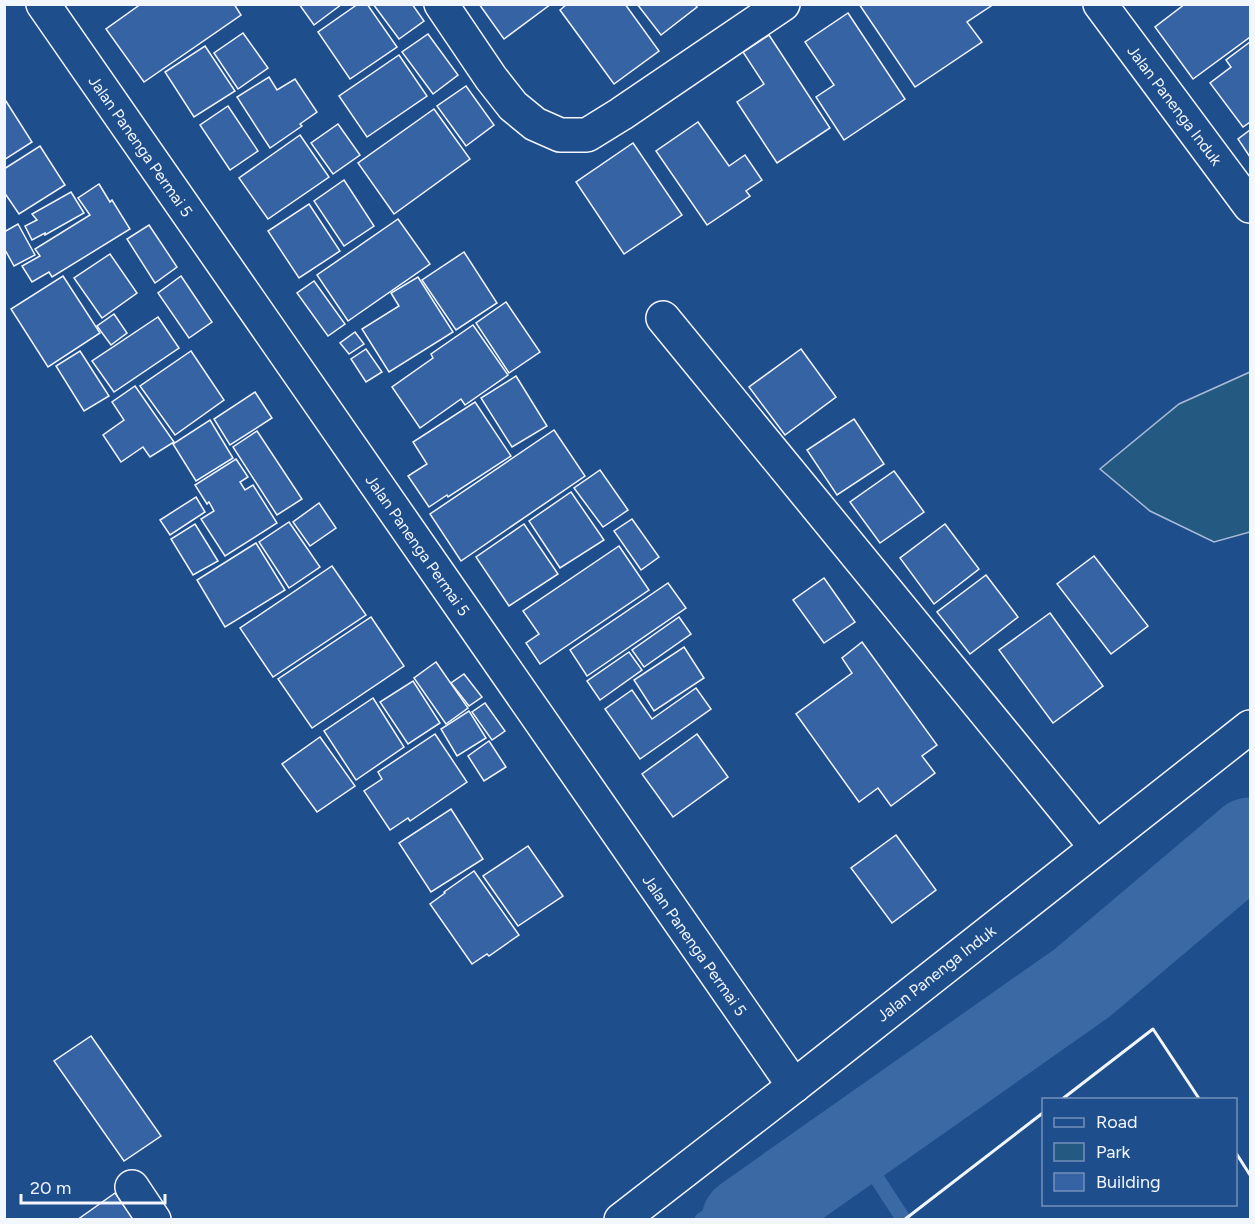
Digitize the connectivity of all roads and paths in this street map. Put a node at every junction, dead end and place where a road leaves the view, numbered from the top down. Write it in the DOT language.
graph roads {
  1 [pos="43,4"];
  2 [pos="441,4"];
  3 [pos="1100,4"];
  4 [pos="771,8"];
  5 [pos="1251,206"];
  6 [pos="663,318"];
  7 [pos="1251,727"];
  8 [pos="1096,847"];
  9 [pos="794,1086"];
  10 [pos="132,1187"];
  11 [pos="154,1220"];
  12 [pos="621,1220"];
  1 -- 9 [label="street, Jalan Panenga Permai 5"];
  2 -- 4 [label="street"];
  3 -- 5 [label="street, Jalan Panenga Induk"];
  6 -- 8 [label="street"];
  7 -- 8 [label="street, Jalan Panenga Induk"];
  8 -- 9 [label="street, Jalan Panenga Induk"];
  9 -- 12 [label="street, Jalan Panenga Induk"];
  10 -- 11 [label="street"];
}
